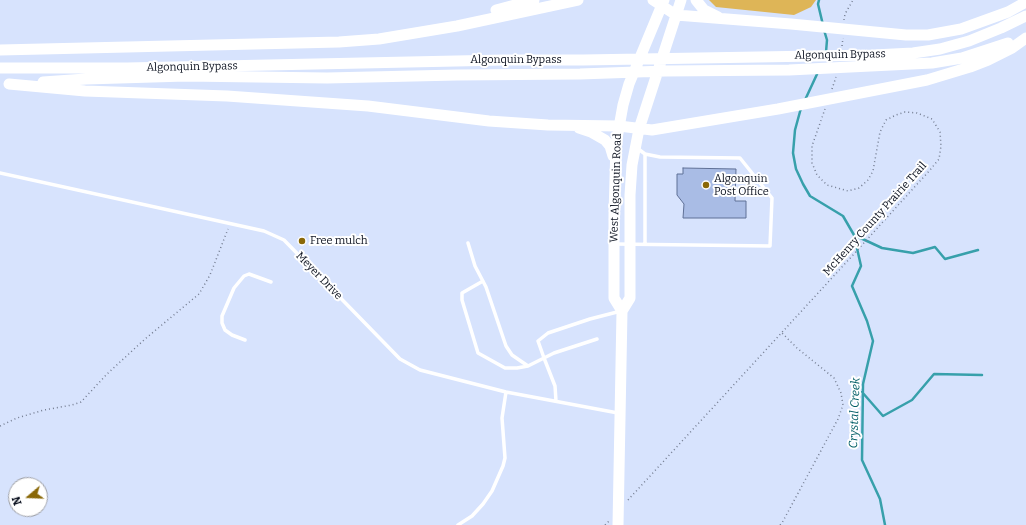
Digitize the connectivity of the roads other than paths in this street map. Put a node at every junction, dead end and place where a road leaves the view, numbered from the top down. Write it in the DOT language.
graph roads {
  1 [pos="534,0"];
  2 [pos="578,0"];
  3 [pos="681,0"];
  4 [pos="696,0"];
  5 [pos="659,2"];
  6 [pos="1026,2"];
  7 [pos="676,15"];
  8 [pos="1026,16"];
  9 [pos="722,19"];
  10 [pos="428,30"];
  11 [pos="1026,37"];
  12 [pos="0,50"];
  13 [pos="875,61"];
  14 [pos="0,68"];
  15 [pos="5,84"];
  16 [pos="567,125"];
  17 [pos="618,126"];
  18 [pos="638,130"];
  19 [pos="635,147"];
  20 [pos="645,154"];
  21 [pos="615,161"];
  22 [pos="0,173"];
  23 [pos="468,243"];
  24 [pos="614,244"];
  25 [pos="630,244"];
  26 [pos="645,244"];
  27 [pos="483,281"];
  28 [pos="271,282"];
  29 [pos="622,311"];
  30 [pos="597,339"];
  31 [pos="245,340"];
  32 [pos="544,358"];
  33 [pos="528,366"];
  34 [pos="506,392"];
  35 [pos="556,401"];
  36 [pos="620,413"];
  37 [pos="458,525"];
  38 [pos="618,525"];
  1 -- 10 [label="main road"];
  2 -- 10 [label="main road"];
  3 -- 7 [label="main road, West Algonquin Road"];
  4 -- 9 [label="main road"];
  5 -- 7 [label="main road"];
  5 -- 17 [label="main road, West Algonquin Road"];
  6 -- 9 [label="main road"];
  7 -- 9 [label="main road"];
  7 -- 18 [label="main road, West Algonquin Road"];
  8 -- 13 [label="main road, Algonquin Bypass"];
  10 -- 12 [label="main road"];
  11 -- 13 [label="main road, Algonquin Bypass"];
  11 -- 18 [label="main road"];
  13 -- 14 [label="main road, Algonquin Bypass"];
  13 -- 15 [label="main road, Algonquin Bypass"];
  15 -- 16 [label="main road"];
  16 -- 17 [label="main road"];
  16 -- 21 [label="main road"];
  17 -- 18 [label="main road"];
  17 -- 21 [label="main road, West Algonquin Road"];
  18 -- 19 [label="main road, West Algonquin Road"];
  19 -- 20 [label="lane"];
  19 -- 25 [label="main road, West Algonquin Road"];
  20 -- 26 [label="lane"];
  20 -- 26 [label="lane"];
  21 -- 24 [label="main road, West Algonquin Road"];
  22 -- 34 [label="lane, Meyer Drive"];
  23 -- 27 [label="lane"];
  24 -- 25 [label="lane"];
  24 -- 29 [label="main road, West Algonquin Road"];
  25 -- 26 [label="lane"];
  25 -- 29 [label="main road, West Algonquin Road"];
  27 -- 33 [label="lane"];
  27 -- 33 [label="lane"];
  28 -- 31 [label="lane"];
  29 -- 32 [label="lane"];
  29 -- 36 [label="main road, West Algonquin Road"];
  30 -- 32 [label="lane"];
  32 -- 33 [label="lane"];
  32 -- 35 [label="lane"];
  34 -- 35 [label="lane, Meyer Drive"];
  34 -- 37 [label="lane"];
  35 -- 36 [label="lane, Meyer Drive"];
  36 -- 38 [label="main road, West Algonquin Road"];
}
